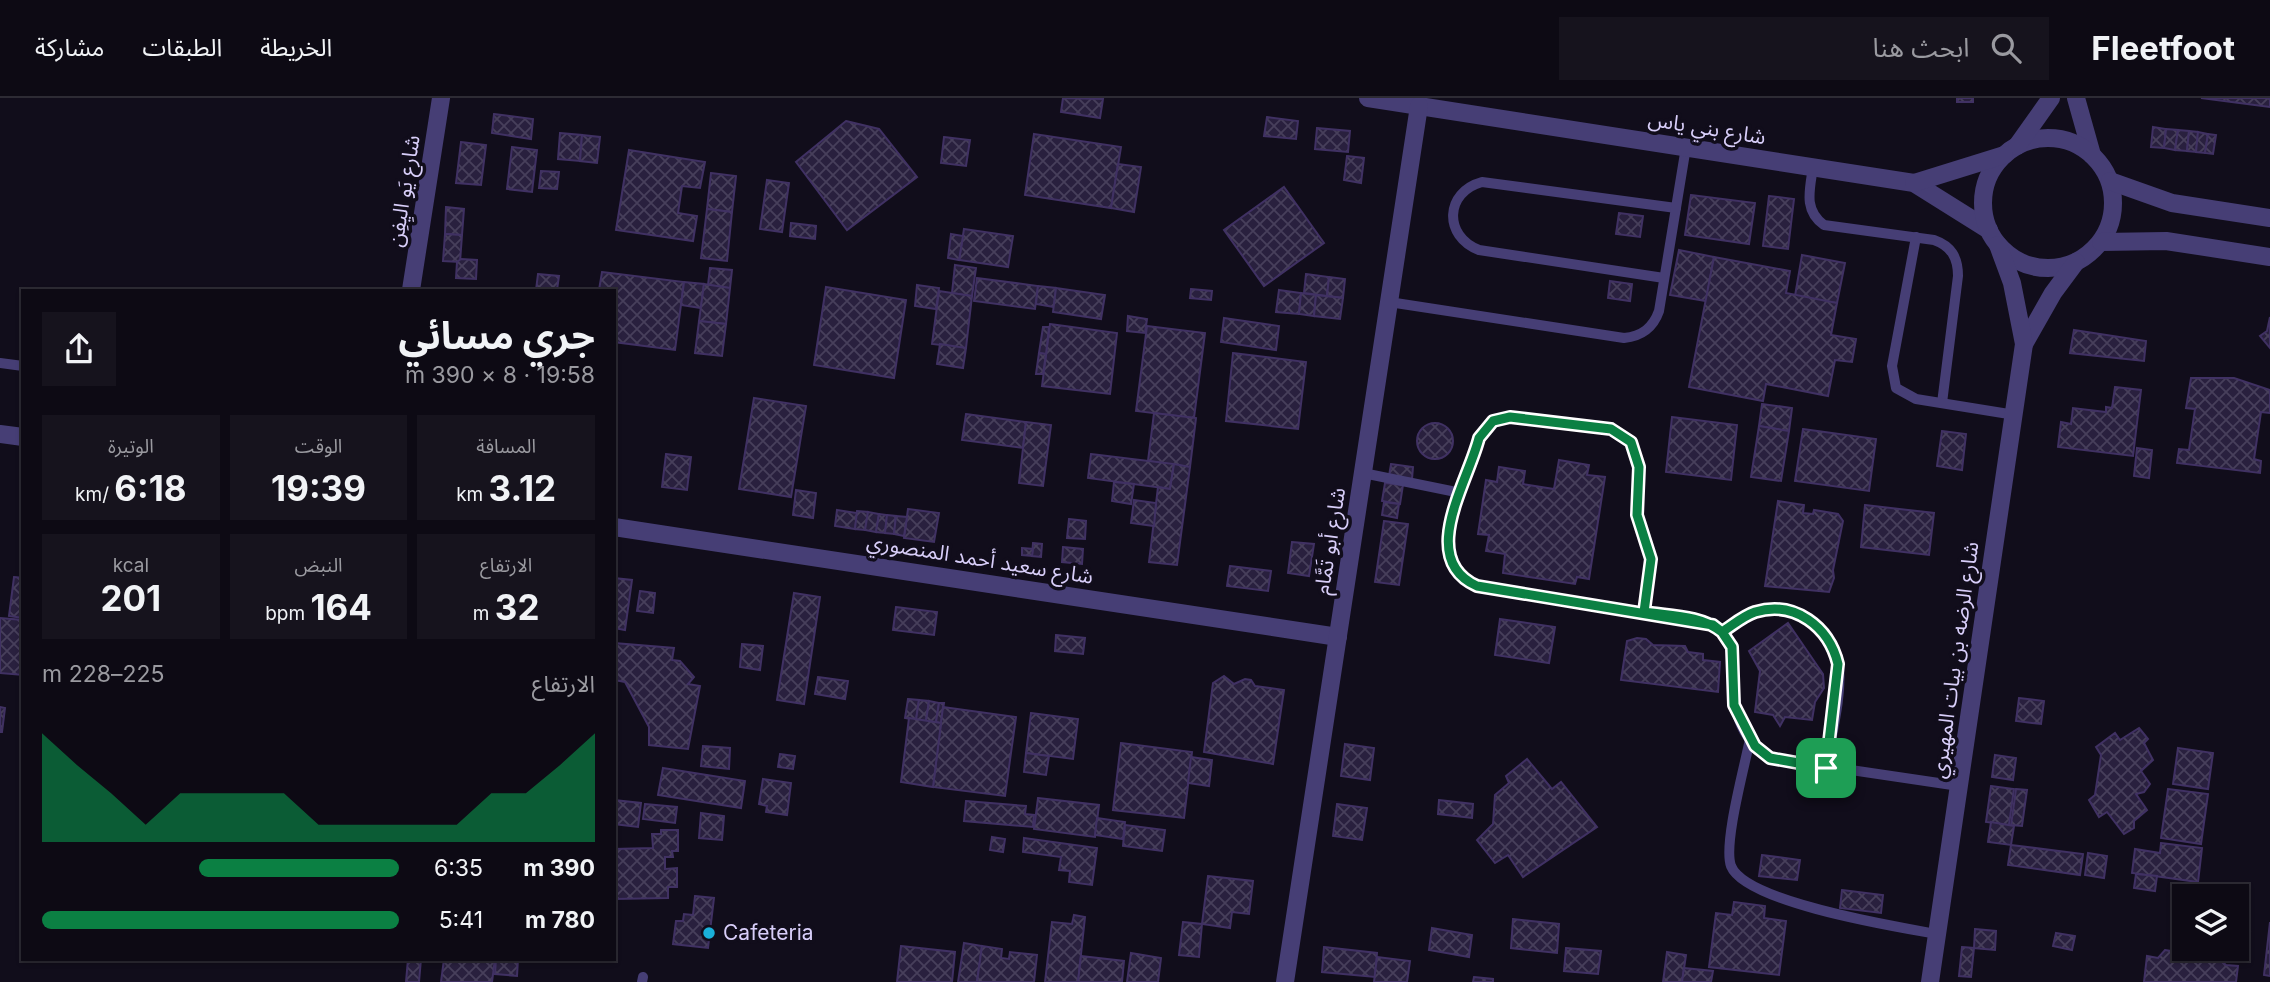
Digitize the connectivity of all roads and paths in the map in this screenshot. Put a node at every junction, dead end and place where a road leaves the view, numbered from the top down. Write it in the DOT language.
graph roads {
  1 [pos="441,98"];
  2 [pos="1368,98"];
  3 [pos="2051,98"];
  4 [pos="2076,98"];
  5 [pos="1419,106"];
  6 [pos="1686,148"];
  7 [pos="2010,150"];
  8 [pos="2092,155"];
  9 [pos="1813,167"];
  10 [pos="2110,181"];
  11 [pos="1914,183"];
  12 [pos="1676,208"];
  13 [pos="2270,218"];
  14 [pos="1916,237"];
  15 [pos="1993,237"];
  16 [pos="2101,242"];
  17 [pos="2270,257"];
  18 [pos="2076,262"];
  19 [pos="1664,278"];
  20 [pos="411,289"];
  21 [pos="1389,302"];
  22 [pos="2024,344"];
  23 [pos="0,363"];
  24 [pos="21,366"];
  25 [pos="1942,403"];
  26 [pos="2015,415"];
  27 [pos="0,434"];
  28 [pos="21,437"];
  29 [pos="1363,473"];
  30 [pos="1461,493"];
  31 [pos="616,527"];
  32 [pos="1644,612"];
  33 [pos="1722,632"];
  34 [pos="1338,637"];
  35 [pos="1750,738"];
  36 [pos="1826,768"];
  37 [pos="1959,786"];
  38 [pos="1937,934"];
  39 [pos="1285,982"];
  40 [pos="1930,982"];
  1 -- 20 [label="street, شارع يَو اليِفِن"];
  2 -- 5 [label="street, شارع بني ياس"];
  3 -- 7 [label="street"];
  4 -- 8 [label="street"];
  5 -- 6 [label="street, شارع بني ياس"];
  5 -- 21 [label="street, شارع أبو تَمَّام"];
  6 -- 9 [label="street, شارع بني ياس"];
  6 -- 12 [label="lane"];
  7 -- 8 [label="street"];
  7 -- 11 [label="street, شارع بني ياس"];
  7 -- 15 [label="street"];
  8 -- 10 [label="street"];
  9 -- 11 [label="street, شارع بني ياس"];
  9 -- 14 [label="lane"];
  10 -- 13 [label="street"];
  10 -- 16 [label="street"];
  11 -- 15 [label="street, شارع بني ياس"];
  12 -- 19 [label="lane"];
  12 -- 19 [label="lane"];
  14 -- 25 [label="lane"];
  14 -- 25 [label="lane"];
  15 -- 18 [label="street"];
  15 -- 22 [label="street, شارع الرضه بن بيات المهيري"];
  16 -- 17 [label="street"];
  16 -- 18 [label="street"];
  18 -- 22 [label="street, شارع الرضه بن بيات المهيري"];
  19 -- 21 [label="lane"];
  21 -- 29 [label="street, شارع أبو تَمَّام"];
  22 -- 26 [label="street, شارع الرضه بن بيات المهيري"];
  23 -- 24 [label="lane"];
  25 -- 26 [label="lane"];
  26 -- 37 [label="street, شارع الرضه بن بيات المهيري"];
  27 -- 28 [label="street"];
  29 -- 30 [label="lane"];
  29 -- 34 [label="street, شارع أبو تَمَّام"];
  30 -- 32 [label="lane"];
  30 -- 32 [label="lane"];
  31 -- 34 [label="street, شارع سعيد أحمد المنصوري"];
  32 -- 33 [label="lane"];
  33 -- 35 [label="lane"];
  33 -- 36 [label="lane"];
  34 -- 39 [label="street, شارع أبو تَمَّام"];
  35 -- 36 [label="lane"];
  35 -- 38 [label="lane"];
  36 -- 37 [label="lane"];
  37 -- 38 [label="street, شارع الرضه بن بيات المهيري"];
  38 -- 40 [label="street, شارع الرضه بن بيات المهيري"];
}
